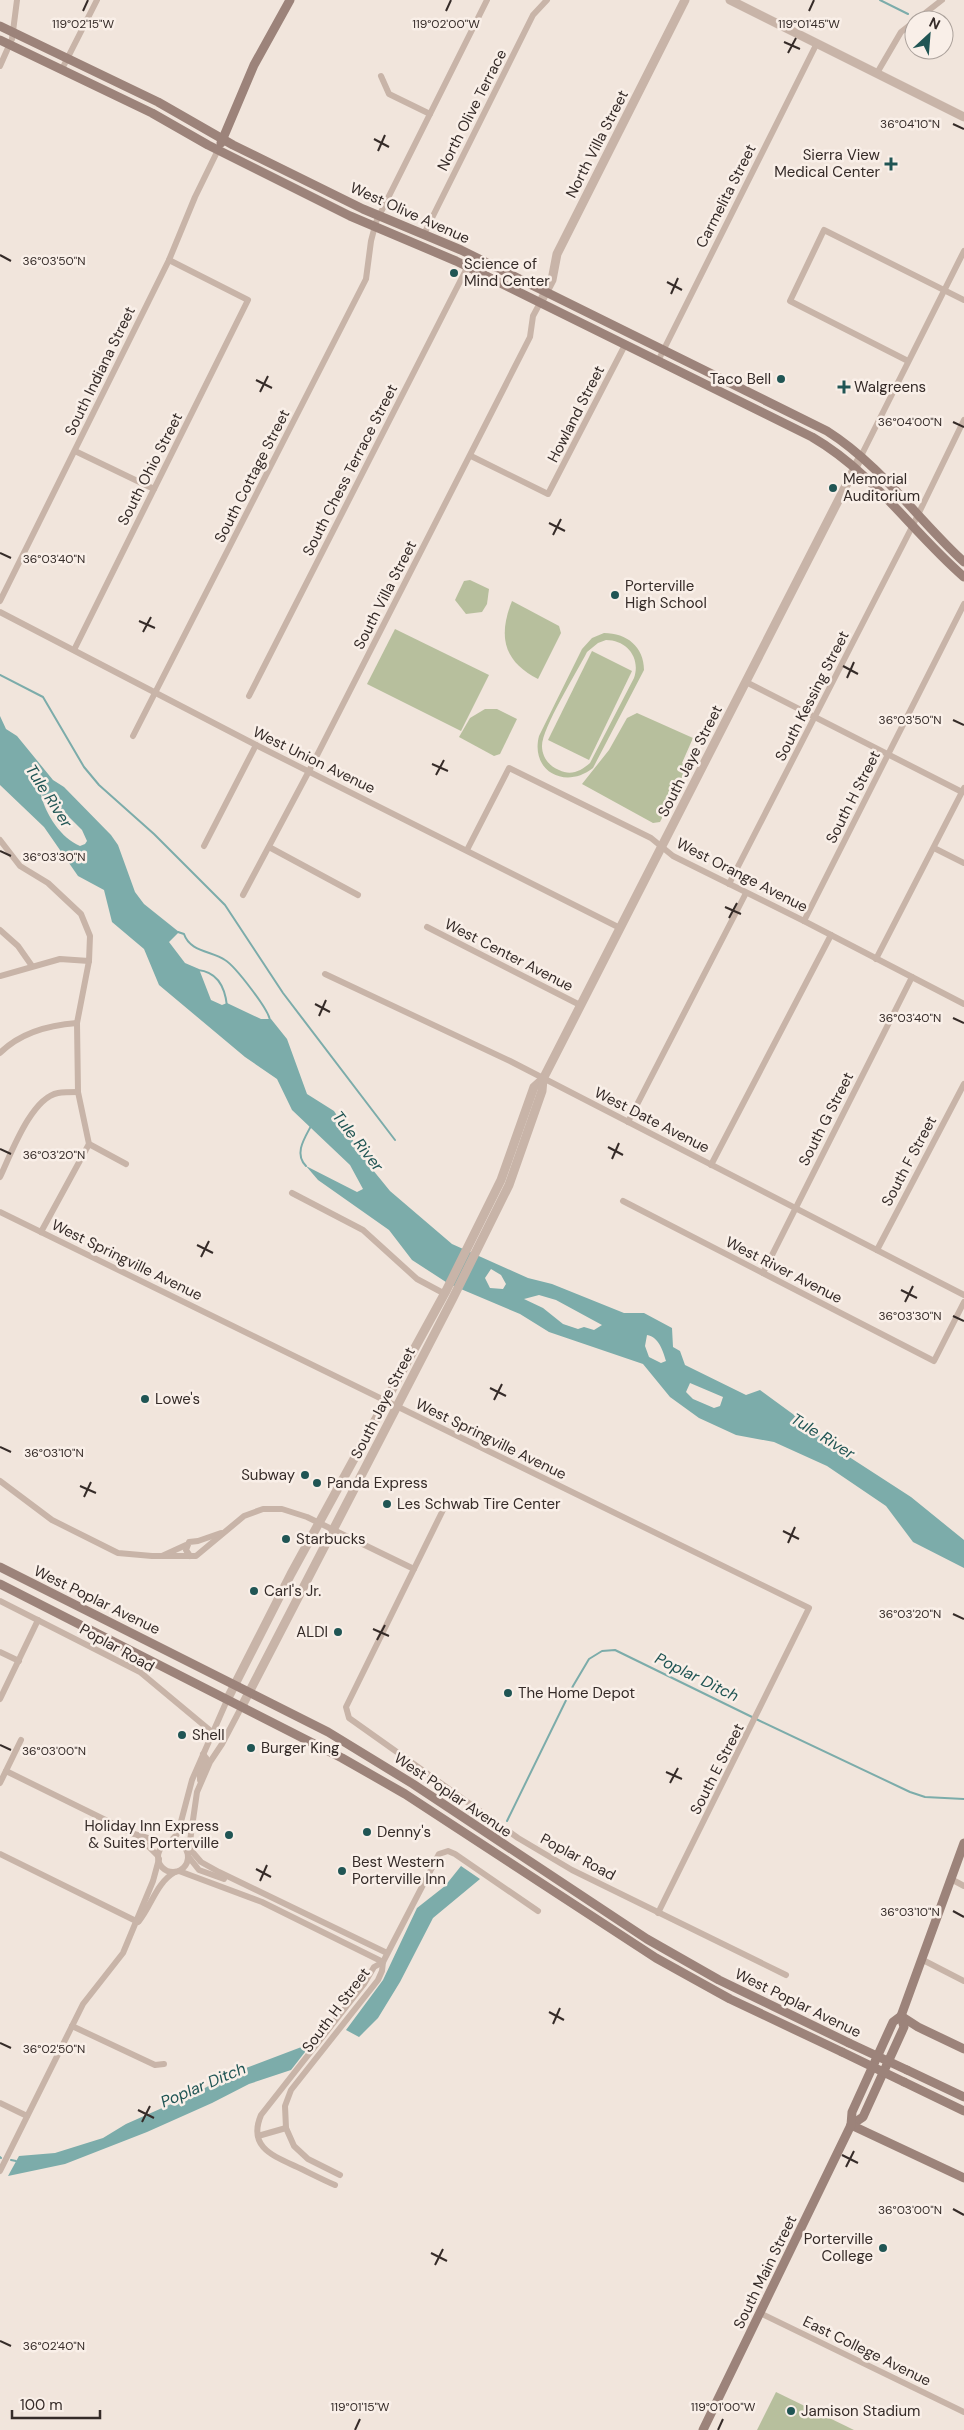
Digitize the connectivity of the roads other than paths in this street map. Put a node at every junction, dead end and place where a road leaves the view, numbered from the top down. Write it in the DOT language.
graph roads {
  1 [pos="17,0"];
  2 [pos="97,0"];
  3 [pos="290,0"];
  4 [pos="488,0"];
  5 [pos="547,0"];
  6 [pos="685,0"];
  7 [pos="730,0"];
  8 [pos="942,0"];
  9 [pos="0,26"];
  10 [pos="12,39"];
  11 [pos="0,40"];
  12 [pos="818,43"];
  13 [pos="68,58"];
  14 [pos="0,66"];
  15 [pos="62,69"];
  16 [pos="877,73"];
  17 [pos="381,76"];
  18 [pos="430,114"];
  19 [pos="964,117"];
  20 [pos="223,139"];
  21 [pos="218,150"];
  22 [pos="376,222"];
  23 [pos="424,234"];
  24 [pos="964,250"];
  25 [pos="473,256"];
  26 [pos="169,260"];
  27 [pos="468,267"];
  28 [pos="944,290"];
  29 [pos="546,292"];
  30 [pos="964,300"];
  31 [pos="540,302"];
  32 [pos="625,345"];
  33 [pos="663,350"];
  34 [pos="658,361"];
  35 [pos="908,361"];
  36 [pos="751,407"];
  37 [pos="964,420"];
  38 [pos="811,423"];
  39 [pos="75,451"];
  40 [pos="471,456"];
  41 [pos="861,456"];
  42 [pos="856,467"];
  43 [pos="154,489"];
  44 [pos="915,520"];
  45 [pos="964,562"];
  46 [pos="964,577"];
  47 [pos="0,601"];
  48 [pos="964,604"];
  49 [pos="0,612"];
  50 [pos="74,650"];
  51 [pos="746,682"];
  52 [pos="156,694"];
  53 [pos="249,696"];
  54 [pos="815,718"];
  55 [pos="133,736"];
  56 [pos="256,745"];
  57 [pos="889,754"];
  58 [pos="309,771"];
  59 [pos="963,790"];
  60 [pos="0,840"];
  61 [pos="204,846"];
  62 [pos="662,846"];
  63 [pos="269,847"];
  64 [pos="934,848"];
  65 [pos="467,850"];
  66 [pos="964,863"];
  67 [pos="729,884"];
  68 [pos="746,893"];
  69 [pos="243,895"];
  70 [pos="358,895"];
  71 [pos="804,921"];
  72 [pos="427,927"];
  73 [pos="618,927"];
  74 [pos="0,930"];
  75 [pos="831,935"];
  76 [pos="876,959"];
  77 [pos="89,961"];
  78 [pos="32,966"];
  79 [pos="325,974"];
  80 [pos="0,976"];
  81 [pos="912,977"];
  82 [pos="964,1004"];
  83 [pos="580,1005"];
  84 [pos="77,1023"];
  85 [pos="0,1053"];
  86 [pos="543,1078"];
  87 [pos="964,1084"];
  88 [pos="78,1092"];
  89 [pos="628,1122"];
  90 [pos="89,1144"];
  91 [pos="126,1164"];
  92 [pos="711,1165"];
  93 [pos="0,1177"];
  94 [pos="292,1193"];
  95 [pos="623,1201"];
  96 [pos="795,1209"];
  97 [pos="0,1212"];
  98 [pos="41,1232"];
  99 [pos="877,1250"];
  100 [pos="763,1273"];
  101 [pos="448,1295"];
  102 [pos="964,1295"];
  103 [pos="964,1302"];
  104 [pos="387,1402"];
  105 [pos="396,1406"];
  106 [pos="0,1481"];
  107 [pos="444,1508"];
  108 [pos="319,1522"];
  109 [pos="332,1529"];
  110 [pos="221,1533"];
  111 [pos="198,1541"];
  112 [pos="186,1545"];
  113 [pos="201,1550"];
  114 [pos="162,1556"];
  115 [pos="190,1556"];
  116 [pos="0,1567"];
  117 [pos="414,1569"];
  118 [pos="0,1584"];
  119 [pos="0,1601"];
  120 [pos="809,1608"];
  121 [pos="38,1620"];
  122 [pos="0,1652"];
  123 [pos="19,1661"];
  124 [pos="234,1684"];
  125 [pos="249,1691"];
  126 [pos="228,1698"];
  127 [pos="0,1699"];
  128 [pos="242,1706"];
  129 [pos="212,1732"];
  130 [pos="21,1740"];
  131 [pos="203,1754"];
  132 [pos="6,1771"];
  133 [pos="0,1783"];
  134 [pos="200,1784"];
  135 [pos="134,1834"];
  136 [pos="168,1843"];
  137 [pos="964,1843"];
  138 [pos="188,1853"];
  139 [pos="0,1854"];
  140 [pos="157,1855"];
  141 [pos="177,1871"];
  142 [pos="951,1879"];
  143 [pos="964,1886"];
  144 [pos="295,1909"];
  145 [pos="538,1911"];
  146 [pos="658,1913"];
  147 [pos="292,1916"];
  148 [pos="138,1922"];
  149 [pos="387,1953"];
  150 [pos="921,1959"];
  151 [pos="383,1962"];
  152 [pos="786,1975"];
  153 [pos="964,1982"];
  154 [pos="901,2016"];
  155 [pos="72,2026"];
  156 [pos="964,2049"];
  157 [pos="164,2064"];
  158 [pos="298,2067"];
  159 [pos="907,2070"];
  160 [pos="305,2072"];
  161 [pos="964,2091"];
  162 [pos="930,2095"];
  163 [pos="964,2097"];
  164 [pos="0,2103"];
  165 [pos="964,2111"];
  166 [pos="27,2116"];
  167 [pos="964,2117"];
  168 [pos="852,2126"];
  169 [pos="286,2128"];
  170 [pos="258,2136"];
  171 [pos="316,2163"];
  172 [pos="0,2171"];
  173 [pos="311,2174"];
  174 [pos="340,2174"];
  175 [pos="964,2178"];
  176 [pos="334,2186"];
  177 [pos="760,2313"];
  178 [pos="964,2412"];
  179 [pos="703,2430"];
  1 -- 10 [label="street"];
  2 -- 13 [label="street"];
  3 -- 20 [label="main road"];
  4 -- 18 [label="street, South Cottage Street"];
  5 -- 23 [label="street, North Olive Terrace"];
  6 -- 29 [label="street, North Villa Street"];
  7 -- 12 [label="street"];
  8 -- 16 [label="street"];
  9 -- 10 [label="main road, West Olive Avenue"];
  10 -- 11 [label="main road, West Olive Avenue"];
  10 -- 13 [label="main road, West Olive Avenue"];
  10 -- 14 [label="street"];
  10 -- 15 [label="main road, West Olive Avenue"];
  12 -- 16 [label="street"];
  12 -- 33 [label="street, Carmelita Street"];
  13 -- 15 [label="street"];
  13 -- 20 [label="main road, West Olive Avenue"];
  15 -- 21 [label="main road, West Olive Avenue"];
  16 -- 19 [label="street"];
  17 -- 18 [label="street"];
  18 -- 22 [label="street, South Cottage Street"];
  20 -- 21 [label="main road"];
  20 -- 22 [label="main road, West Olive Avenue"];
  21 -- 22 [label="main road, West Olive Avenue"];
  21 -- 26 [label="street, South Indiana Street"];
  22 -- 23 [label="main road, West Olive Avenue"];
  22 -- 27 [label="main road, West Olive Avenue"];
  22 -- 52 [label="street, South Cottage Street"];
  23 -- 25 [label="main road, West Olive Avenue"];
  24 -- 28 [label="street"];
  25 -- 27 [label="street, South Chess Terrace Street"];
  25 -- 29 [label="main road, West Olive Avenue"];
  26 -- 39 [label="street, South Indiana Street"];
  26 -- 43 [label="street, South Ohio Street"];
  27 -- 31 [label="main road, West Olive Avenue"];
  27 -- 53 [label="street, South Chess Terrace Street"];
  28 -- 30 [label="street"];
  28 -- 35 [label="street"];
  28 -- 35 [label="street"];
  29 -- 31 [label="street, North Villa Street"];
  29 -- 33 [label="main road, West Olive Avenue"];
  31 -- 32 [label="main road, West Olive Avenue"];
  31 -- 40 [label="street, South Villa Street"];
  32 -- 34 [label="main road, West Olive Avenue"];
  32 -- 40 [label="street, Howland Street"];
  33 -- 34 [label="street, Carmelita Street"];
  33 -- 38 [label="main road, West Olive Avenue"];
  34 -- 36 [label="main road, West Olive Avenue"];
  35 -- 41 [label="street"];
  36 -- 38 [label="main road"];
  36 -- 42 [label="main road, West Olive Avenue"];
  37 -- 44 [label="street, South Kessing Street"];
  38 -- 41 [label="main road, West Olive Avenue"];
  39 -- 43 [label="street"];
  39 -- 47 [label="street, South Indiana Street"];
  40 -- 58 [label="street, South Villa Street"];
  41 -- 42 [label="street, South Jaye Street"];
  41 -- 44 [label="main road, West Olive Avenue"];
  42 -- 44 [label="main road, West Olive Avenue"];
  42 -- 51 [label="street, South Jaye Street"];
  43 -- 50 [label="street, South Ohio Street"];
  44 -- 45 [label="main road, West Olive Avenue"];
  44 -- 46 [label="main road, West Olive Avenue"];
  44 -- 54 [label="street, South Kessing Street"];
  48 -- 57 [label="street, South H Street"];
  49 -- 50 [label="street, West Union Avenue"];
  50 -- 52 [label="street, West Union Avenue"];
  51 -- 54 [label="street"];
  51 -- 62 [label="street, South Jaye Street"];
  52 -- 55 [label="street, South Cottage Street"];
  52 -- 56 [label="street, West Union Avenue"];
  54 -- 57 [label="street"];
  54 -- 67 [label="street, South Kessing Street"];
  56 -- 58 [label="street, West Union Avenue"];
  56 -- 61 [label="street"];
  57 -- 59 [label="street"];
  57 -- 71 [label="street, South H Street"];
  58 -- 63 [label="street, South Villa Street"];
  58 -- 65 [label="street, West Union Avenue"];
  59 -- 64 [label="street"];
  60 -- 77 [label="street"];
  62 -- 65 [label="street, West Orange Avenue"];
  62 -- 67 [label="street, West Orange Avenue"];
  62 -- 73 [label="street, South Jaye Street"];
  63 -- 69 [label="street, South Villa Street"];
  63 -- 70 [label="street"];
  64 -- 66 [label="street"];
  64 -- 76 [label="street"];
  65 -- 73 [label="street, West Union Avenue"];
  67 -- 68 [label="street, West Orange Avenue"];
  68 -- 71 [label="street, West Orange Avenue"];
  68 -- 89 [label="street"];
  71 -- 75 [label="street, West Orange Avenue"];
  72 -- 83 [label="street, West Center Avenue"];
  73 -- 83 [label="street, South Jaye Street"];
  74 -- 78 [label="street"];
  75 -- 76 [label="street, West Orange Avenue"];
  75 -- 92 [label="street"];
  76 -- 81 [label="street, West Orange Avenue"];
  77 -- 78 [label="street"];
  77 -- 84 [label="street"];
  78 -- 80 [label="street"];
  79 -- 86 [label="street, West Date Avenue"];
  81 -- 82 [label="street, West Orange Avenue"];
  81 -- 96 [label="street, South G Street"];
  83 -- 86 [label="street, South Jaye Street"];
  84 -- 85 [label="street"];
  84 -- 88 [label="street"];
  86 -- 89 [label="street, West Date Avenue"];
  86 -- 101 [label="street, South Jaye Street"];
  87 -- 99 [label="street, South F Street"];
  88 -- 90 [label="street"];
  88 -- 93 [label="street"];
  89 -- 92 [label="street, West Date Avenue"];
  90 -- 91 [label="street"];
  90 -- 98 [label="street"];
  92 -- 96 [label="street, West Date Avenue"];
  94 -- 101 [label="street"];
  95 -- 100 [label="street, West River Avenue"];
  96 -- 99 [label="street, West Date Avenue"];
  96 -- 100 [label="street, South G Street"];
  97 -- 98 [label="street, West Springville Avenue"];
  98 -- 104 [label="street, West Springville Avenue"];
  99 -- 102 [label="street, West Date Avenue"];
  100 -- 103 [label="street, West River Avenue"];
  101 -- 104 [label="street, South Jaye Street"];
  101 -- 105 [label="street, South Jaye Street"];
  104 -- 105 [label="street, West Springville Avenue"];
  104 -- 108 [label="street, South Jaye Street"];
  105 -- 109 [label="street, South Jaye Street"];
  105 -- 120 [label="street, West Springville Avenue"];
  106 -- 114 [label="street"];
  107 -- 117 [label="street"];
  108 -- 109 [label="street"];
  108 -- 110 [label="street"];
  108 -- 124 [label="street, South Jaye Street"];
  109 -- 117 [label="street"];
  109 -- 125 [label="street, South Jaye Street"];
  110 -- 111 [label="street"];
  110 -- 113 [label="street"];
  111 -- 112 [label="street"];
  111 -- 113 [label="street"];
  112 -- 114 [label="street"];
  112 -- 115 [label="street"];
  113 -- 115 [label="street"];
  114 -- 115 [label="street"];
  116 -- 124 [label="main road, West Poplar Avenue"];
  117 -- 146 [label="street, Poplar Road"];
  118 -- 126 [label="main road, West Poplar Avenue"];
  119 -- 121 [label="street, Poplar Road"];
  120 -- 146 [label="street, South E Street"];
  121 -- 123 [label="street"];
  121 -- 129 [label="street, Poplar Road"];
  122 -- 123 [label="street"];
  123 -- 127 [label="street"];
  124 -- 125 [label="main road, West Poplar Avenue"];
  124 -- 126 [label="street, South Jaye Street"];
  125 -- 128 [label="street, South Jaye Street"];
  125 -- 159 [label="main road, West Poplar Avenue, bridge"];
  126 -- 128 [label="main road, West Poplar Avenue"];
  126 -- 129 [label="street, South Jaye Street"];
  128 -- 134 [label="street, South Jaye Street"];
  128 -- 162 [label="main road, West Poplar Avenue, bridge"];
  129 -- 131 [label="street, South Jaye Street"];
  130 -- 132 [label="street"];
  131 -- 134 [label="street, South Jaye Street"];
  131 -- 136 [label="street, South Jaye Street"];
  132 -- 133 [label="street"];
  132 -- 135 [label="street"];
  134 -- 138 [label="street, South Jaye Street"];
  135 -- 136 [label="street"];
  135 -- 140 [label="street"];
  136 -- 138 [label="street"];
  136 -- 140 [label="street"];
  137 -- 142 [label="main road, South Main Street"];
  138 -- 141 [label="street"];
  138 -- 144 [label="street"];
  139 -- 148 [label="street"];
  140 -- 141 [label="street"];
  140 -- 148 [label="street"];
  141 -- 147 [label="street"];
  141 -- 148 [label="street"];
  142 -- 143 [label="street"];
  142 -- 150 [label="main road, South Main Street"];
  144 -- 147 [label="street"];
  144 -- 149 [label="street"];
  145 -- 149 [label="street, South H Street"];
  146 -- 152 [label="street, Poplar Road"];
  147 -- 151 [label="street"];
  148 -- 155 [label="street"];
  149 -- 151 [label="street, South H Street"];
  150 -- 153 [label="street"];
  150 -- 154 [label="main road, South Main Street"];
  151 -- 158 [label="street, South H Street"];
  151 -- 160 [label="street, South H Street"];
  154 -- 156 [label="main road"];
  154 -- 168 [label="main road, South Main Street"];
  155 -- 157 [label="street"];
  155 -- 166 [label="street"];
  158 -- 160 [label="street, South H Street"];
  158 -- 170 [label="street, South H Street"];
  159 -- 161 [label="main road"];
  159 -- 163 [label="main road"];
  160 -- 169 [label="street, South H Street"];
  162 -- 165 [label="main road"];
  162 -- 167 [label="main road"];
  164 -- 166 [label="street"];
  166 -- 172 [label="street"];
  168 -- 175 [label="main road"];
  168 -- 177 [label="main road, South Main Street"];
  169 -- 170 [label="street"];
  169 -- 171 [label="street, South H Street"];
  170 -- 173 [label="street"];
  171 -- 173 [label="street"];
  171 -- 174 [label="street, South H Street"];
  173 -- 176 [label="street"];
  177 -- 178 [label="street, East College Avenue"];
  177 -- 179 [label="main road, South Main Street"];
}
